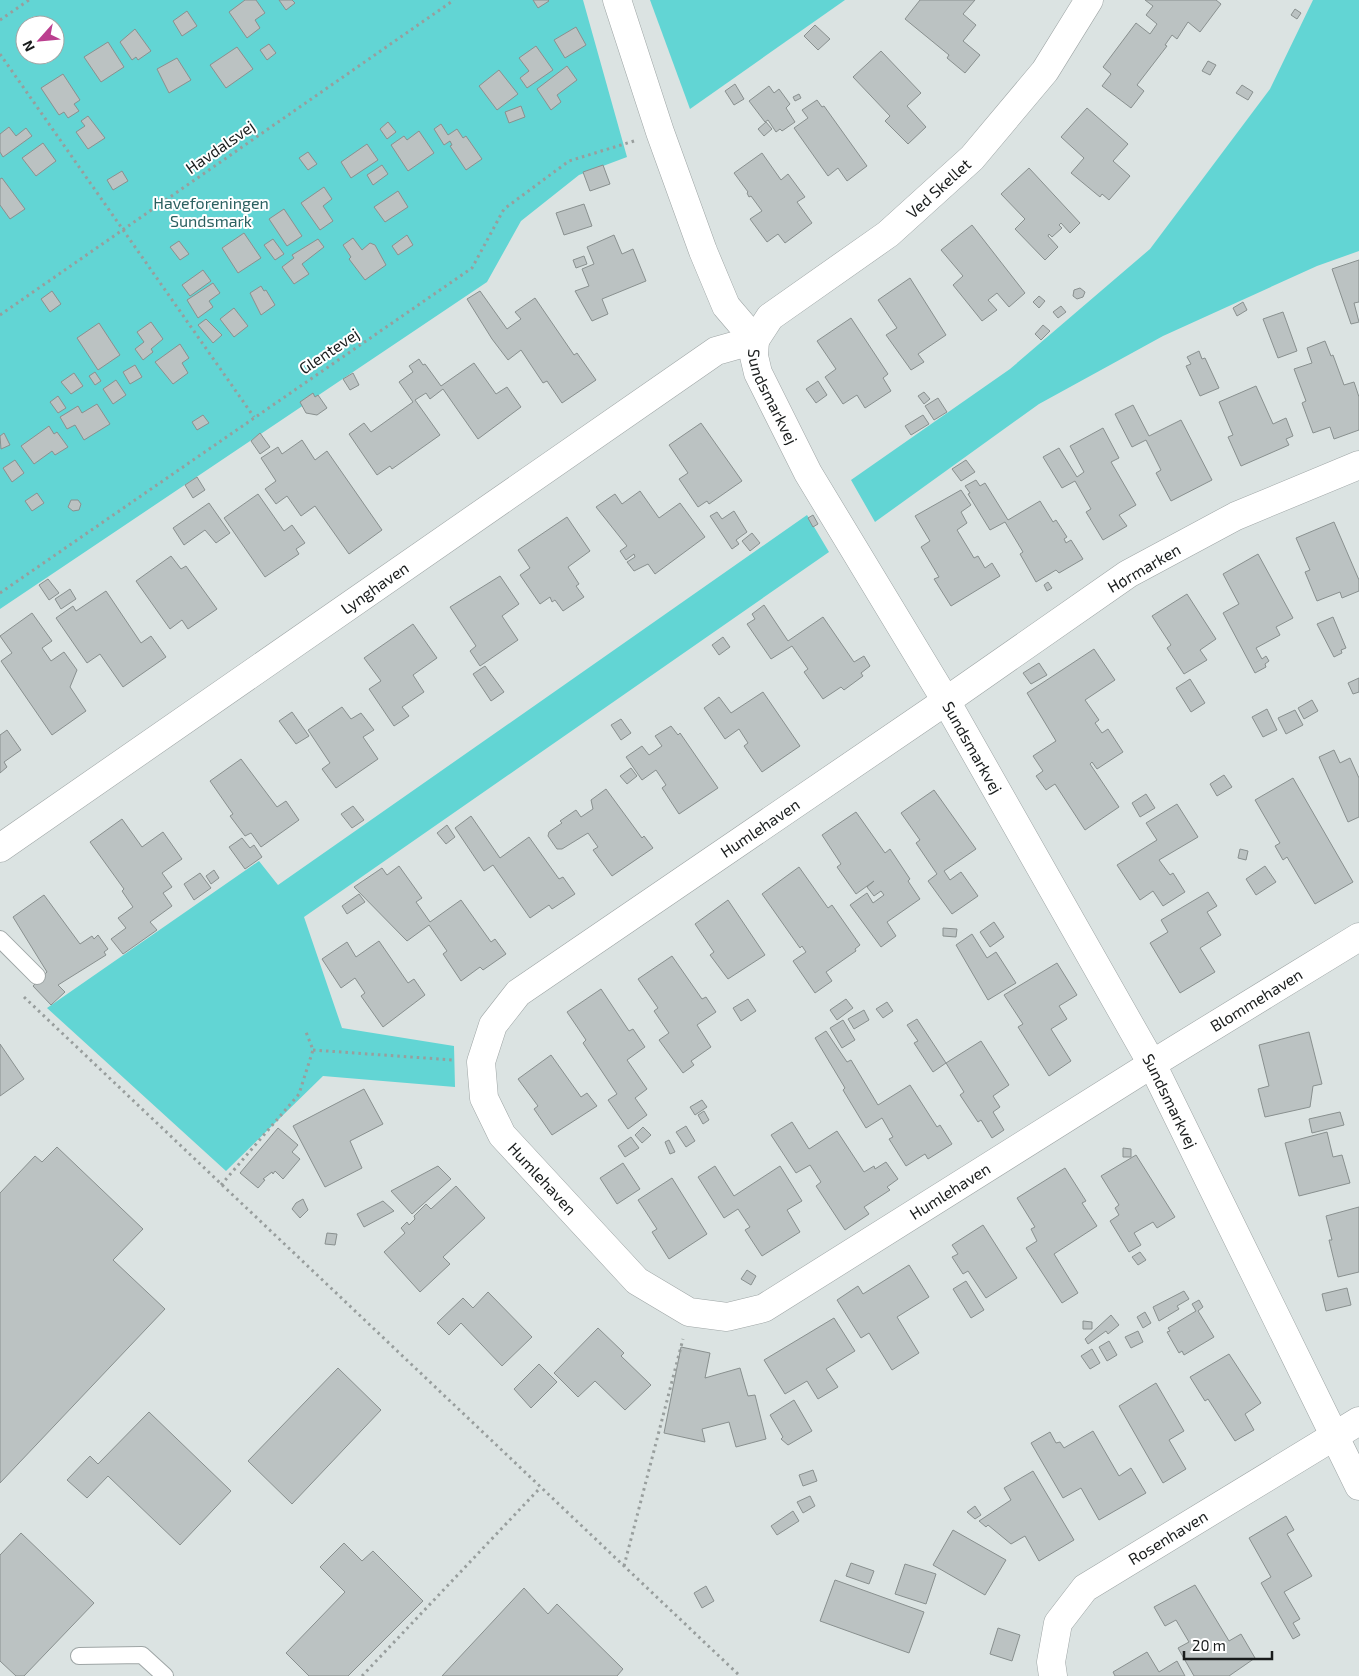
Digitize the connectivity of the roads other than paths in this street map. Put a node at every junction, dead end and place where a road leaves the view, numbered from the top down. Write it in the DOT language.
graph roads {
  1 [pos="617,0"];
  2 [pos="1089,0"];
  3 [pos="755,340"];
  4 [pos="1359,465"];
  5 [pos="946,702"];
  6 [pos="0,848"];
  7 [pos="1359,937"];
  8 [pos="0,939"];
  9 [pos="36,976"];
  10 [pos="1152,1064"];
  11 [pos="1359,1421"];
  12 [pos="1334,1434"];
  13 [pos="1359,1486"];
  14 [pos="79,1656"];
  15 [pos="164,1676"];
  16 [pos="1053,1676"];
  1 -- 3 [label="street, Sundsmarkvej"];
  2 -- 3 [label="street, Ved Skellet"];
  3 -- 5 [label="street, Sundsmarkvej"];
  3 -- 6 [label="street, Lynghaven"];
  4 -- 5 [label="street, Hørmarken"];
  5 -- 10 [label="street, Sundsmarkvej"];
  5 -- 10 [label="street, Humlehaven"];
  7 -- 10 [label="street, Blommehaven"];
  8 -- 9 [label="lane"];
  10 -- 12 [label="street, Sundsmarkvej"];
  11 -- 12 [label="street"];
  12 -- 13 [label="street, Sundsmarkvej"];
  12 -- 16 [label="street, Rosenhaven"];
  14 -- 15 [label="lane"];
}
